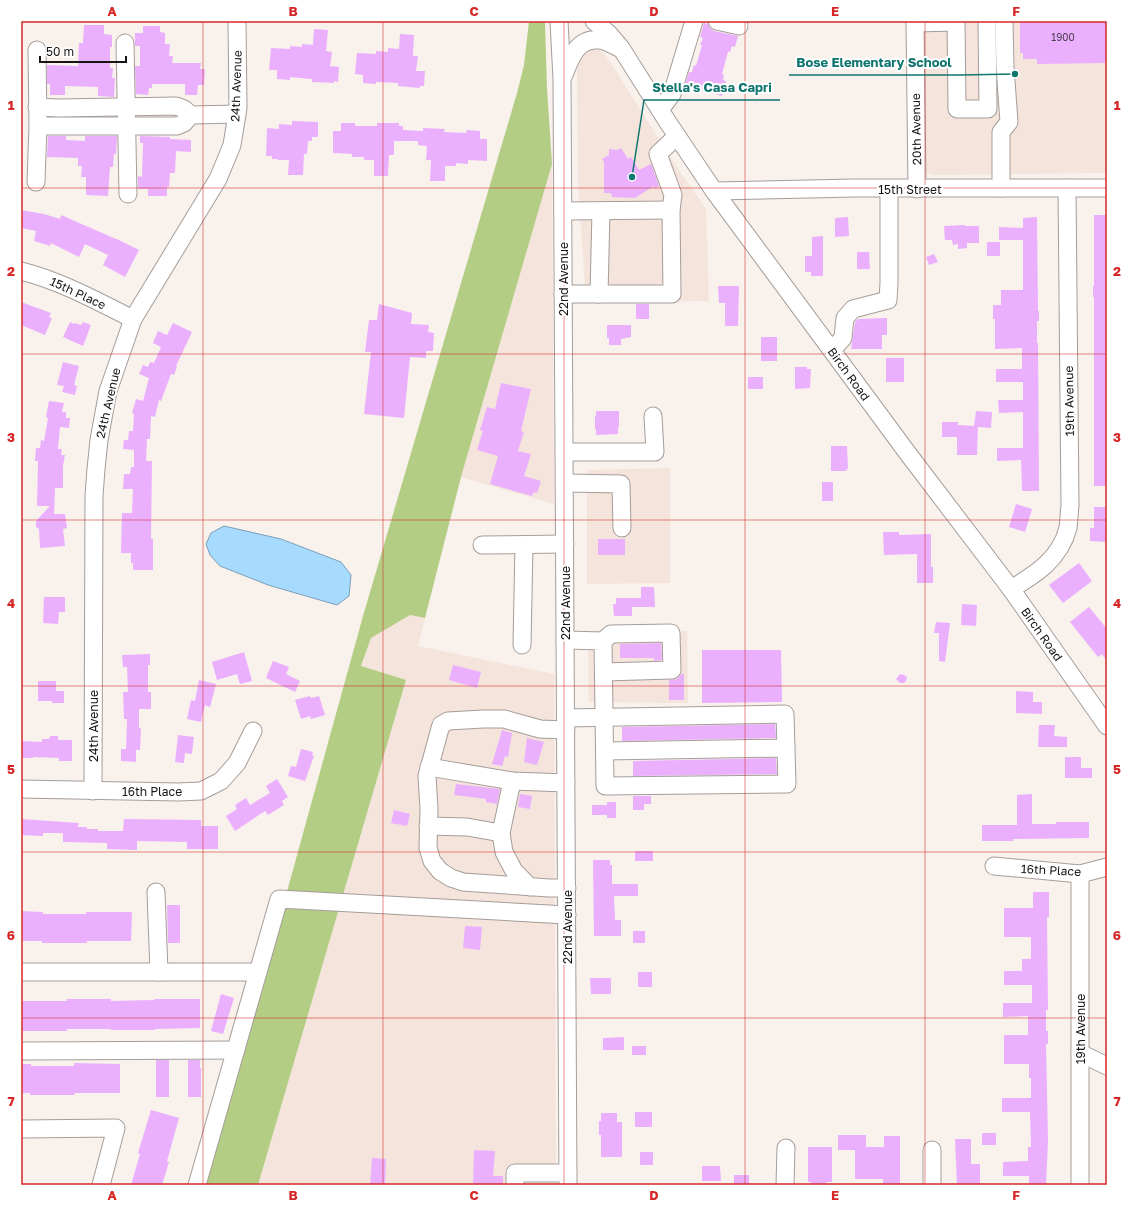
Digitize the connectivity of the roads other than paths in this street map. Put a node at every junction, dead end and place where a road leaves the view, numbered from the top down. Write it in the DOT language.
graph roads {
  1 [pos="237,21"];
  2 [pos="559,21"];
  3 [pos="594,21"];
  4 [pos="694,21"];
  5 [pos="717,21"];
  6 [pos="987,21"];
  7 [pos="1004,21"];
  8 [pos="915,22"];
  9 [pos="956,22"];
  10 [pos="739,26"];
  11 [pos="125,43"];
  12 [pos="621,48"];
  13 [pos="37,50"];
  14 [pos="562,79"];
  15 [pos="37,106"];
  16 [pos="126,106"];
  17 [pos="988,109"];
  18 [pos="660,110"];
  19 [pos="237,114"];
  20 [pos="191,115"];
  21 [pos="38,126"];
  22 [pos="127,126"];
  23 [pos="1001,132"];
  24 [pos="677,136"];
  25 [pos="36,182"];
  26 [pos="1001,188"];
  27 [pos="1067,188"];
  28 [pos="1107,188"];
  29 [pos="889,189"];
  30 [pos="917,189"];
  31 [pos="714,191"];
  32 [pos="128,194"];
  33 [pos="671,210"];
  34 [pos="563,211"];
  35 [pos="601,211"];
  36 [pos="21,271"];
  37 [pos="564,294"];
  38 [pos="599,294"];
  39 [pos="133,319"];
  40 [pos="832,350"];
  41 [pos="653,416"];
  42 [pos="564,452"];
  43 [pos="565,483"];
  44 [pos="622,528"];
  45 [pos="565,544"];
  46 [pos="482,545"];
  47 [pos="524,545"];
  48 [pos="1012,589"];
  49 [pos="566,640"];
  50 [pos="603,641"];
  51 [pos="522,645"];
  52 [pos="604,672"];
  53 [pos="604,717"];
  54 [pos="566,724"];
  55 [pos="1107,726"];
  56 [pos="253,731"];
  57 [pos="786,748"];
  58 [pos="605,751"];
  59 [pos="429,767"];
  60 [pos="512,781"];
  61 [pos="566,783"];
  62 [pos="21,789"];
  63 [pos="93,791"];
  64 [pos="428,826"];
  65 [pos="501,833"];
  66 [pos="994,866"];
  67 [pos="1107,867"];
  68 [pos="1080,874"];
  69 [pos="530,887"];
  70 [pos="567,888"];
  71 [pos="156,892"];
  72 [pos="567,915"];
  73 [pos="21,972"];
  74 [pos="159,972"];
  75 [pos="258,972"];
  76 [pos="236,1050"];
  77 [pos="21,1051"];
  78 [pos="1080,1053"];
  79 [pos="1107,1066"];
  80 [pos="21,1129"];
  81 [pos="786,1148"];
  82 [pos="932,1150"];
  83 [pos="549,1179"];
  84 [pos="568,1179"];
  85 [pos="101,1185"];
  86 [pos="197,1185"];
  87 [pos="515,1185"];
  88 [pos="785,1185"];
  89 [pos="932,1185"];
  90 [pos="1080,1185"];
  1 -- 19 [label="street, 24th Avenue"];
  2 -- 14 [label="street, 22nd Avenue"];
  3 -- 12 [label="street, Birch Road"];
  4 -- 18 [label="street"];
  5 -- 10 [label="street"];
  6 -- 17 [label="street"];
  7 -- 23 [label="street"];
  8 -- 9 [label="street"];
  8 -- 30 [label="street, 20th Avenue"];
  9 -- 17 [label="street"];
  11 -- 16 [label="street"];
  12 -- 14 [label="street"];
  12 -- 18 [label="street, Birch Road"];
  13 -- 15 [label="street"];
  14 -- 34 [label="street, 22nd Avenue"];
  15 -- 16 [label="street"];
  15 -- 21 [label="street"];
  16 -- 20 [label="street"];
  16 -- 22 [label="street"];
  17 -- 23 [label="street"];
  18 -- 24 [label="street, Birch Road"];
  19 -- 20 [label="street"];
  19 -- 39 [label="street, 24th Avenue"];
  20 -- 22 [label="street"];
  21 -- 22 [label="street"];
  21 -- 25 [label="street"];
  22 -- 32 [label="street"];
  23 -- 26 [label="street"];
  24 -- 31 [label="street, Birch Road"];
  24 -- 33 [label="street"];
  26 -- 27 [label="street, 15th Street"];
  26 -- 30 [label="street, 15th Street"];
  27 -- 28 [label="street, 15th Street"];
  27 -- 48 [label="street, 19th Avenue"];
  29 -- 30 [label="street, 15th Street"];
  29 -- 31 [label="street, 15th Street"];
  29 -- 40 [label="street"];
  31 -- 40 [label="street, Birch Road"];
  33 -- 35 [label="street"];
  33 -- 38 [label="street"];
  34 -- 35 [label="street"];
  34 -- 37 [label="street, 22nd Avenue"];
  35 -- 38 [label="street"];
  36 -- 39 [label="street, 15th Place"];
  37 -- 38 [label="street"];
  37 -- 42 [label="street, 22nd Avenue"];
  39 -- 63 [label="street, 24th Avenue"];
  40 -- 48 [label="street, Birch Road"];
  41 -- 42 [label="street"];
  42 -- 43 [label="street, 22nd Avenue"];
  43 -- 44 [label="street"];
  43 -- 45 [label="street, 22nd Avenue"];
  45 -- 47 [label="street"];
  45 -- 49 [label="street, 22nd Avenue"];
  46 -- 47 [label="street"];
  47 -- 51 [label="street"];
  48 -- 55 [label="street, Birch Road"];
  49 -- 50 [label="street"];
  49 -- 54 [label="street, 22nd Avenue"];
  50 -- 52 [label="street"];
  50 -- 52 [label="street"];
  52 -- 53 [label="street"];
  53 -- 54 [label="street"];
  53 -- 57 [label="street"];
  53 -- 58 [label="street"];
  54 -- 59 [label="street"];
  54 -- 61 [label="street, 22nd Avenue"];
  56 -- 63 [label="street, 16th Place"];
  57 -- 58 [label="street"];
  57 -- 58 [label="street"];
  59 -- 60 [label="street"];
  59 -- 64 [label="street"];
  60 -- 61 [label="street"];
  60 -- 65 [label="street"];
  61 -- 70 [label="street, 22nd Avenue"];
  62 -- 63 [label="street, 16th Place"];
  64 -- 65 [label="street"];
  64 -- 69 [label="street"];
  65 -- 69 [label="street"];
  66 -- 68 [label="street, 16th Place"];
  67 -- 68 [label="street, 16th Place"];
  68 -- 78 [label="street, 19th Avenue"];
  69 -- 70 [label="street"];
  70 -- 72 [label="street, 22nd Avenue"];
  71 -- 74 [label="street"];
  72 -- 75 [label="street"];
  72 -- 84 [label="street, 22nd Avenue"];
  73 -- 74 [label="street"];
  74 -- 75 [label="street"];
  75 -- 76 [label="street"];
  76 -- 77 [label="street"];
  76 -- 86 [label="street"];
  78 -- 79 [label="street"];
  78 -- 90 [label="street, 19th Avenue"];
  80 -- 85 [label="street"];
  81 -- 88 [label="street"];
  82 -- 89 [label="street"];
  83 -- 84 [label="street"];
  83 -- 87 [label="street"];
}
